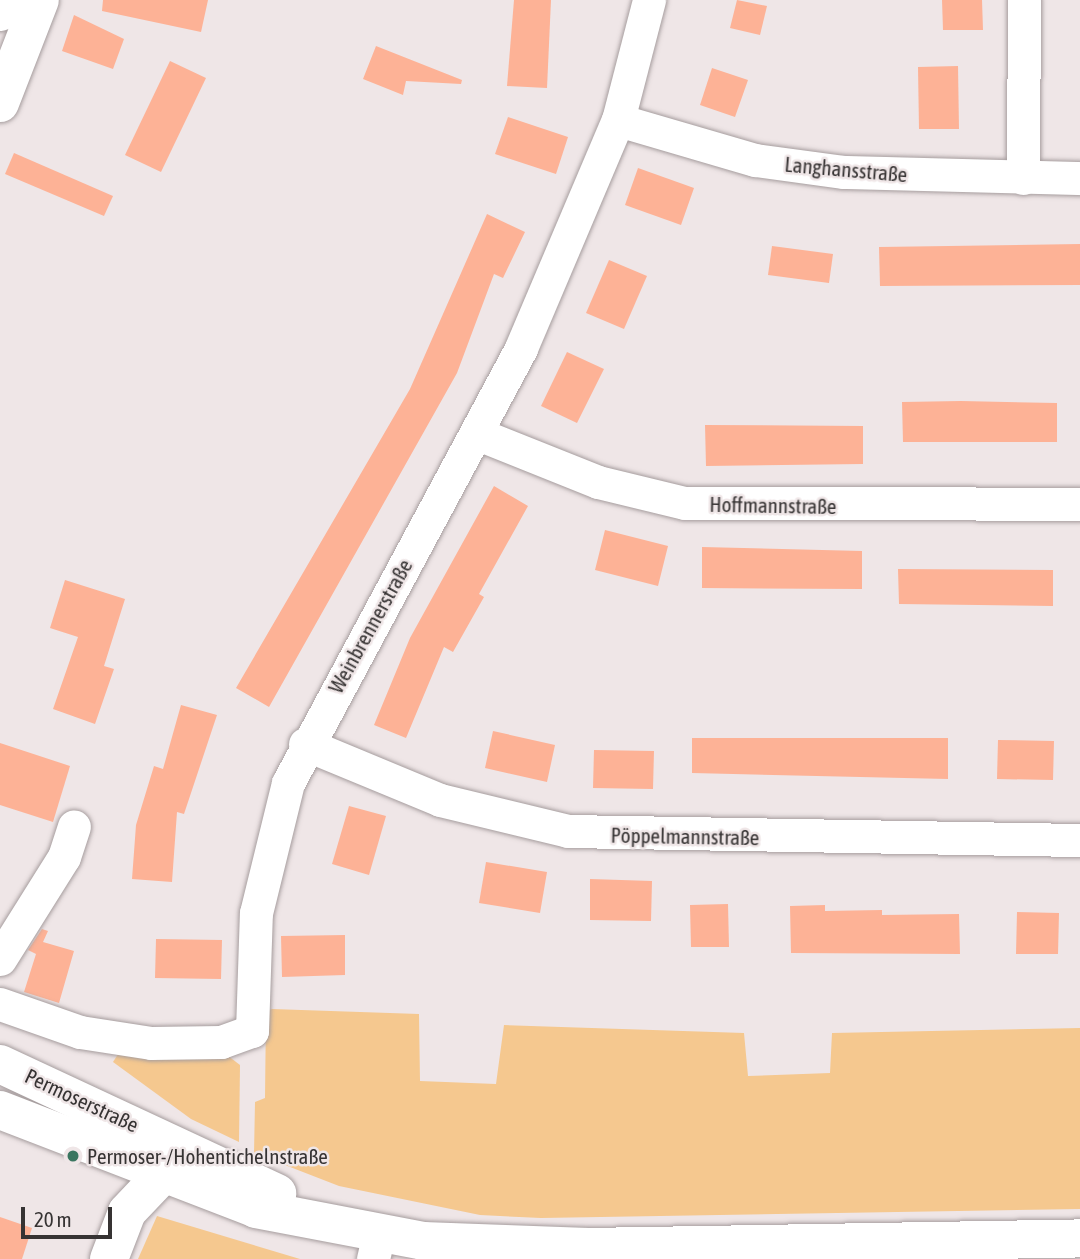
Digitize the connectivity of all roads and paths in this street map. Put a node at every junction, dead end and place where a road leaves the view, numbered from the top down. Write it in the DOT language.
graph roads {
  1 [pos="4,0"];
  2 [pos="40,0"];
  3 [pos="649,0"];
  4 [pos="1024,0"];
  5 [pos="0,12"];
  6 [pos="0,103"];
  7 [pos="618,120"];
  8 [pos="1023,178"];
  9 [pos="1080,178"];
  10 [pos="478,434"];
  11 [pos="1080,504"];
  12 [pos="305,744"];
  13 [pos="74,827"];
  14 [pos="1080,840"];
  15 [pos="0,959"];
  16 [pos="0,1004"];
  17 [pos="0,1064"];
  18 [pos="0,1111"];
  19 [pos="165,1172"];
  20 [pos="1080,1238"];
  21 [pos="368,1240"];
  22 [pos="588,1253"];
  23 [pos="109,1259"];
  1 -- 5 [label="main road"];
  2 -- 6 [label="main road"];
  3 -- 7 [label="street, Weinbrennerstraße"];
  4 -- 8 [label="street"];
  7 -- 8 [label="street, Langhansstraße"];
  7 -- 10 [label="street, Weinbrennerstraße"];
  8 -- 9 [label="street, Langhansstraße"];
  10 -- 11 [label="street, Hoffmannstraße"];
  10 -- 12 [label="street, Weinbrennerstraße"];
  12 -- 14 [label="street, Pöppelmannstraße"];
  12 -- 16 [label="street, Weinbrennerstraße"];
  13 -- 15 [label="street"];
  17 -- 21 [label="main road, Permoserstraße"];
  18 -- 19 [label="main road, Permoserstraße"];
  19 -- 21 [label="main road, Permoserstraße"];
  19 -- 23 [label="main road"];
  20 -- 22 [label="main road, Permoserstraße"];
  21 -- 22 [label="main road, Permoserstraße"];
}
